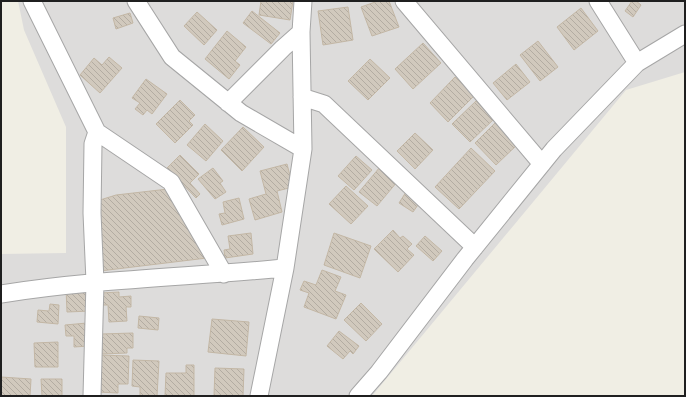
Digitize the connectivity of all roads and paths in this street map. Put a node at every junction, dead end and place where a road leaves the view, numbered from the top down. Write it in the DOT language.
graph roads {
  1 [pos="32,1"];
  2 [pos="136,1"];
  3 [pos="303,1"];
  4 [pos="404,1"];
  5 [pos="598,1"];
  6 [pos="301,32"];
  7 [pos="685,34"];
  8 [pos="637,63"];
  9 [pos="302,97"];
  10 [pos="228,103"];
  11 [pos="97,132"];
  12 [pos="303,149"];
  13 [pos="542,164"];
  14 [pos="475,247"];
  15 [pos="285,268"];
  16 [pos="224,274"];
  17 [pos="95,282"];
  18 [pos="1,294"];
  19 [pos="92,396"];
  20 [pos="259,396"];
  21 [pos="358,396"];
  1 -- 11 [label="street"];
  2 -- 10 [label="street"];
  3 -- 6 [label="street"];
  4 -- 13 [label="street"];
  5 -- 8 [label="street"];
  6 -- 9 [label="street"];
  6 -- 10 [label="street"];
  7 -- 8 [label="street"];
  8 -- 13 [label="street"];
  9 -- 12 [label="street"];
  9 -- 14 [label="street"];
  10 -- 12 [label="street"];
  11 -- 16 [label="street"];
  11 -- 17 [label="street"];
  12 -- 15 [label="street"];
  13 -- 14 [label="street"];
  14 -- 21 [label="street"];
  15 -- 16 [label="street"];
  15 -- 20 [label="street"];
  16 -- 17 [label="street"];
  17 -- 18 [label="street"];
  17 -- 19 [label="street"];
}
